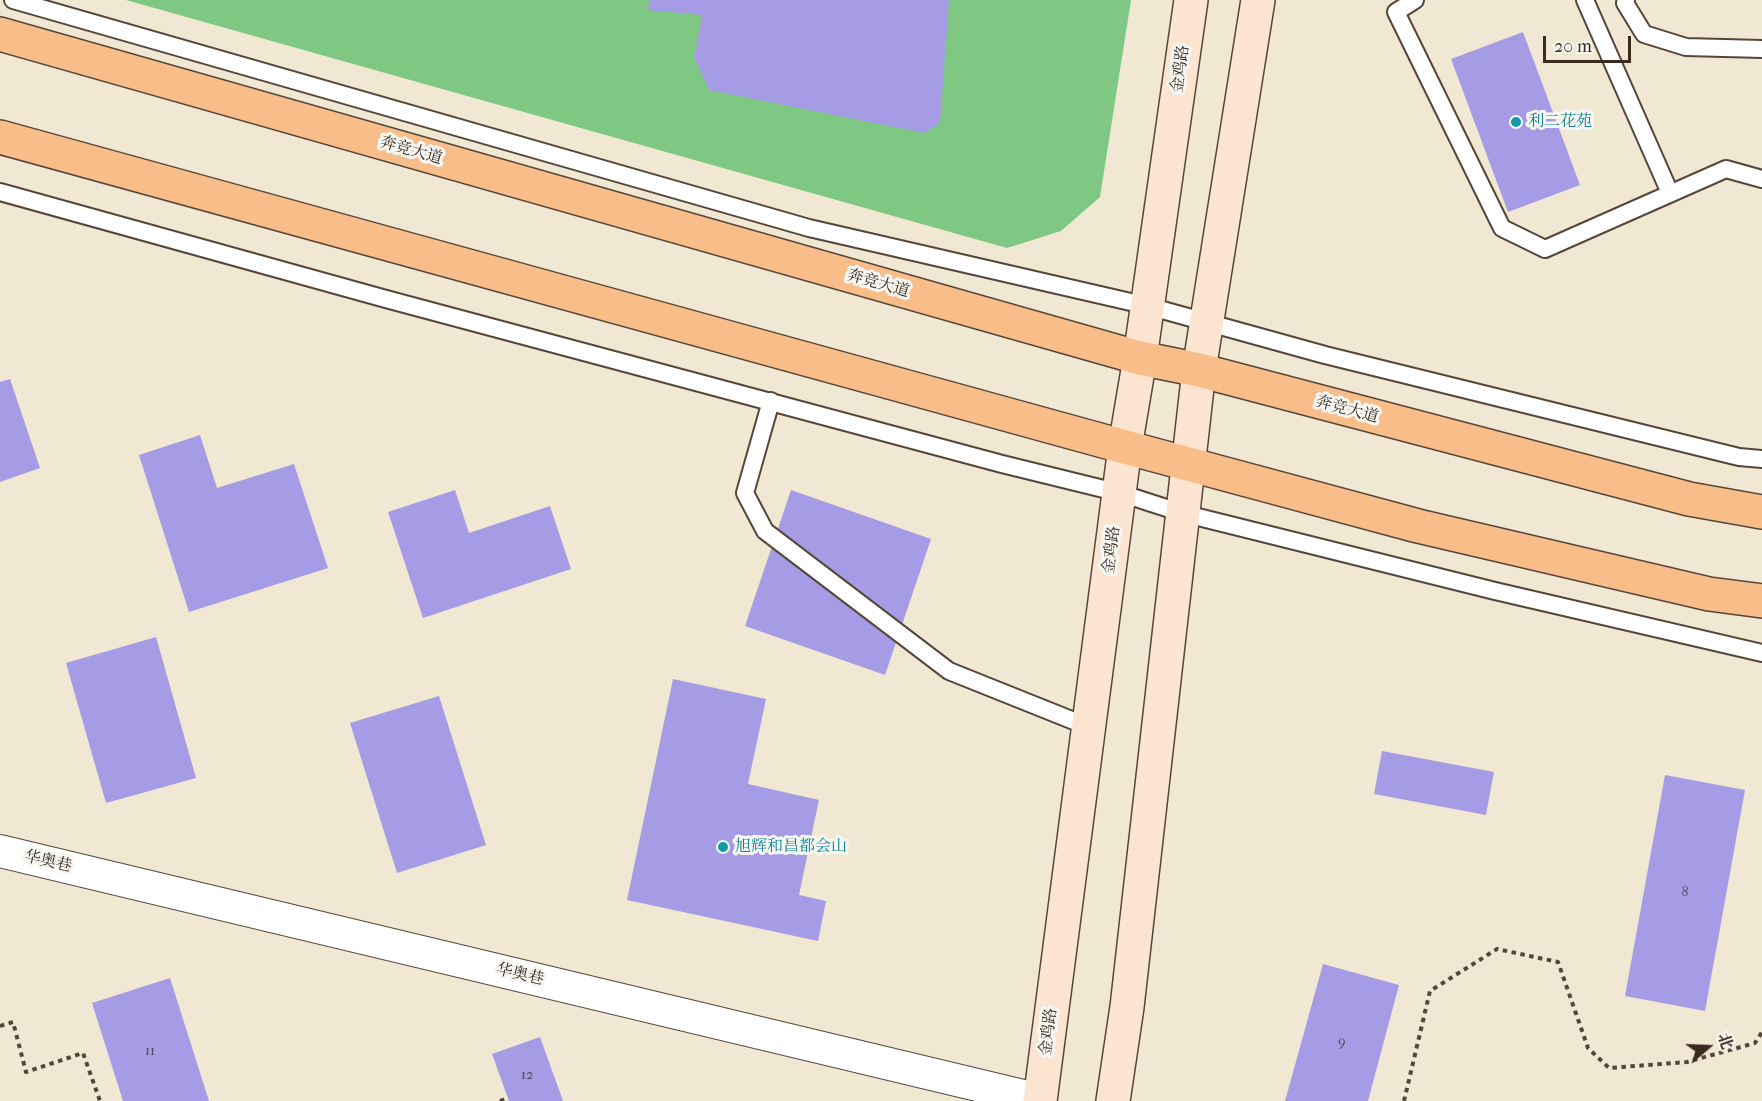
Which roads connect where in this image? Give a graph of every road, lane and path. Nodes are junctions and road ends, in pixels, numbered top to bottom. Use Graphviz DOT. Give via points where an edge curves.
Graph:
graph roads {
  1 [pos="13,0"];
  2 [pos="1191,0"];
  3 [pos="1258,0"];
  4 [pos="1415,0"];
  5 [pos="1585,0"];
  6 [pos="1626,0"];
  7 [pos="0,34"];
  8 [pos="1762,49"];
  9 [pos="0,137"];
  10 [pos="1762,179"];
  11 [pos="0,192"];
  12 [pos="1670,193"];
  13 [pos="1148,306"];
  14 [pos="1206,324"];
  15 [pos="1140,358"];
  16 [pos="1199,370"];
  17 [pos="771,402"];
  18 [pos="1125,447"];
  19 [pos="1762,459"];
  20 [pos="1188,464"];
  21 [pos="1120,493"];
  22 [pos="1762,512"];
  23 [pos="1182,513"];
  24 [pos="1762,601"];
  25 [pos="1762,653"];
  26 [pos="1089,727"];
  27 [pos="0,850"];
  28 [pos="0,1026"];
  29 [pos="1762,1032"];
  30 [pos="508,1098"];
  31 [pos="1040,1100"];
  32 [pos="100,1101"];
  33 [pos="500,1101"];
  34 [pos="1113,1101"];
  35 [pos="1404,1101"];
  1 -- 13 [label="lane" via="809,228"];
  2 -- 13 [label="main road, 金鸡路"];
  3 -- 14 [label="main road"];
  4 -- 12 [label="lane" via="1396,12 1502,228 1545,249"];
  5 -- 12 [label="lane"];
  6 -- 8 [label="lane" via="1644,34 1686,47"];
  7 -- 15 [label="main road, 奔竞大道"];
  9 -- 18 [label="main road"];
  10 -- 12 [label="lane" via="1726,170"];
  11 -- 17 [label="lane"];
  13 -- 14 [label="lane"];
  13 -- 15 [label="main road, 金鸡路"];
  14 -- 16 [label="main road"];
  14 -- 19 [label="lane" via="1727,454"];
  15 -- 16 [label="main road, 奔竞大道"];
  15 -- 18 [label="main road, 金鸡路"];
  16 -- 20 [label="main road"];
  16 -- 22 [label="main road, 奔竞大道" via="1677,496"];
  17 -- 21 [label="lane"];
  17 -- 26 [label="lane" via="745,493 765,531 949,671"];
  18 -- 20 [label="main road"];
  18 -- 21 [label="main road, 金鸡路"];
  20 -- 23 [label="main road"];
  20 -- 24 [label="main road" via="1418,526 1708,594"];
  21 -- 23 [label="lane"];
  21 -- 26 [label="main road, 金鸡路"];
  23 -- 25 [label="lane"];
  23 -- 34 [label="main road"];
  26 -- 31 [label="main road, 金鸡路"];
  27 -- 31 [label="street, 华奥巷"];
  28 -- 32 [label="path" via="13,1022 26,1072 83,1053"];
  29 -- 35 [label="path" via="1755,1043 1687,1062 1609,1068 1588,1048 1558,962 1497,949 1430,991"];
  30 -- 33 [label="path"];
}
